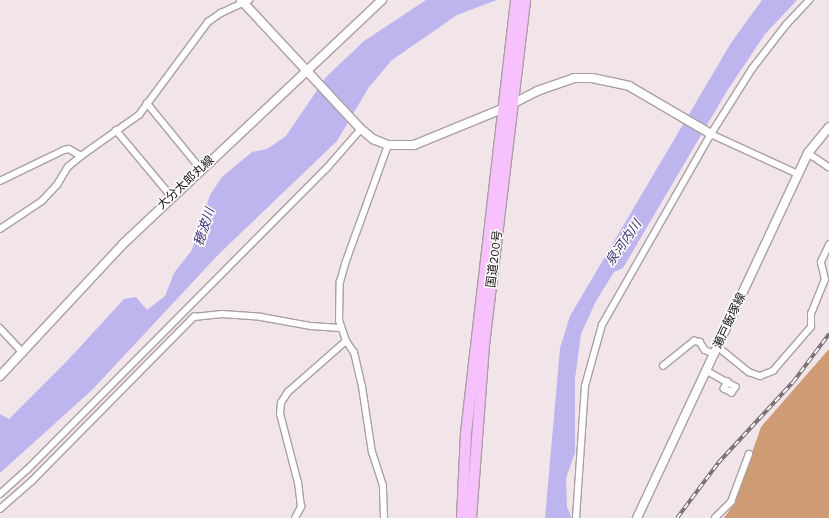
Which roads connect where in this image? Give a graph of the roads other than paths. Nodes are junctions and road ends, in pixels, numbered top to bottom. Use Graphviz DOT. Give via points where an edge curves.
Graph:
graph roads {
  1 [pos="382,0"];
  2 [pos="516,0"];
  3 [pos="525,0"];
  4 [pos="809,0"];
  5 [pos="244,1"];
  6 [pos="516,42"];
  7 [pos="308,72"];
  8 [pos="148,103"];
  9 [pos="514,103"];
  10 [pos="504,108"];
  11 [pos="829,127"];
  12 [pos="361,129"];
  13 [pos="116,130"];
  14 [pos="711,134"];
  15 [pos="388,145"];
  16 [pos="808,153"];
  17 [pos="81,156"];
  18 [pos="829,168"];
  19 [pos="201,169"];
  20 [pos="798,174"];
  21 [pos="0,181"];
  22 [pos="172,197"];
  23 [pos="0,229"];
  24 [pos="829,245"];
  25 [pos="0,328"];
  26 [pos="340,328"];
  27 [pos="346,341"];
  28 [pos="716,351"];
  29 [pos="23,353"];
  30 [pos="663,366"];
  31 [pos="707,371"];
  32 [pos="0,376"];
  33 [pos="727,382"];
  34 [pos="749,454"];
  35 [pos="0,494"];
  36 [pos="0,509"];
  37 [pos="295,518"];
  38 [pos="384,518"];
  39 [pos="462,518"];
  40 [pos="471,518"];
  41 [pos="576,518"];
  42 [pos="637,518"];
  43 [pos="715,518"];
  1 -- 7 [label="main road, 大分太郎丸線"];
  2 -- 6 [label="highway, 国道200号"];
  3 -- 6 [label="highway, 国道200号"];
  4 -- 14 [label="street" via="752,69"];
  5 -- 7 [label="main road"];
  5 -- 8 [label="street" via="208,22"];
  6 -- 9 [label="highway, 国道200号"];
  6 -- 10 [label="highway, 国道200号"];
  7 -- 12 [label="main road"];
  7 -- 19 [label="main road, 大分太郎丸線"];
  8 -- 13 [label="street" via="139,115"];
  8 -- 19 [label="street"];
  9 -- 10 [label="main road"];
  9 -- 14 [label="main road" via="537,91 566,81 592,78 629,86"];
  9 -- 40 [label="highway, 国道200号" via="484,345"];
  10 -- 15 [label="main road" via="414,145"];
  10 -- 39 [label="highway, 国道200号" via="466,433"];
  11 -- 16 [label="main road, 瀬戸飯塚線"];
  12 -- 15 [label="main road" via="373,139"];
  12 -- 35 [label="street" via="326,169 27,470"];
  13 -- 17 [label="street"];
  13 -- 22 [label="street"];
  14 -- 20 [label="street"];
  14 -- 41 [label="street" via="613,301 595,344 585,386"];
  15 -- 26 [label="street" via="342,276"];
  16 -- 18 [label="street"];
  16 -- 20 [label="main road, 瀬戸飯塚線"];
  17 -- 21 [label="street" via="69,149 64,150"];
  17 -- 23 [label="street" via="68,167 57,185 42,201"];
  19 -- 22 [label="main road, 大分太郎丸線"];
  20 -- 28 [label="main road, 瀬戸飯塚線"];
  22 -- 29 [label="main road, 大分太郎丸線" via="123,244"];
  24 -- 28 [label="street" via="821,262 825,280 811,314 811,327 773,371 767,376 760,376"];
  25 -- 29 [label="street"];
  26 -- 27 [label="street"];
  26 -- 36 [label="street" via="222,314 194,317 43,470"];
  27 -- 37 [label="street" via="288,392 281,403 280,414 298,483 301,508"];
  27 -- 38 [label="street" via="354,354 362,387 372,453 383,486"];
  28 -- 30 [label="street" via="705,350 700,342 694,341"];
  28 -- 31 [label="main road, 瀬戸飯塚線"];
  29 -- 32 [label="main road, 大分太郎丸線"];
  31 -- 33 [label="street"];
  31 -- 42 [label="main road, 瀬戸飯塚線"];
  34 -- 43 [label="street" via="731,502"];
}
